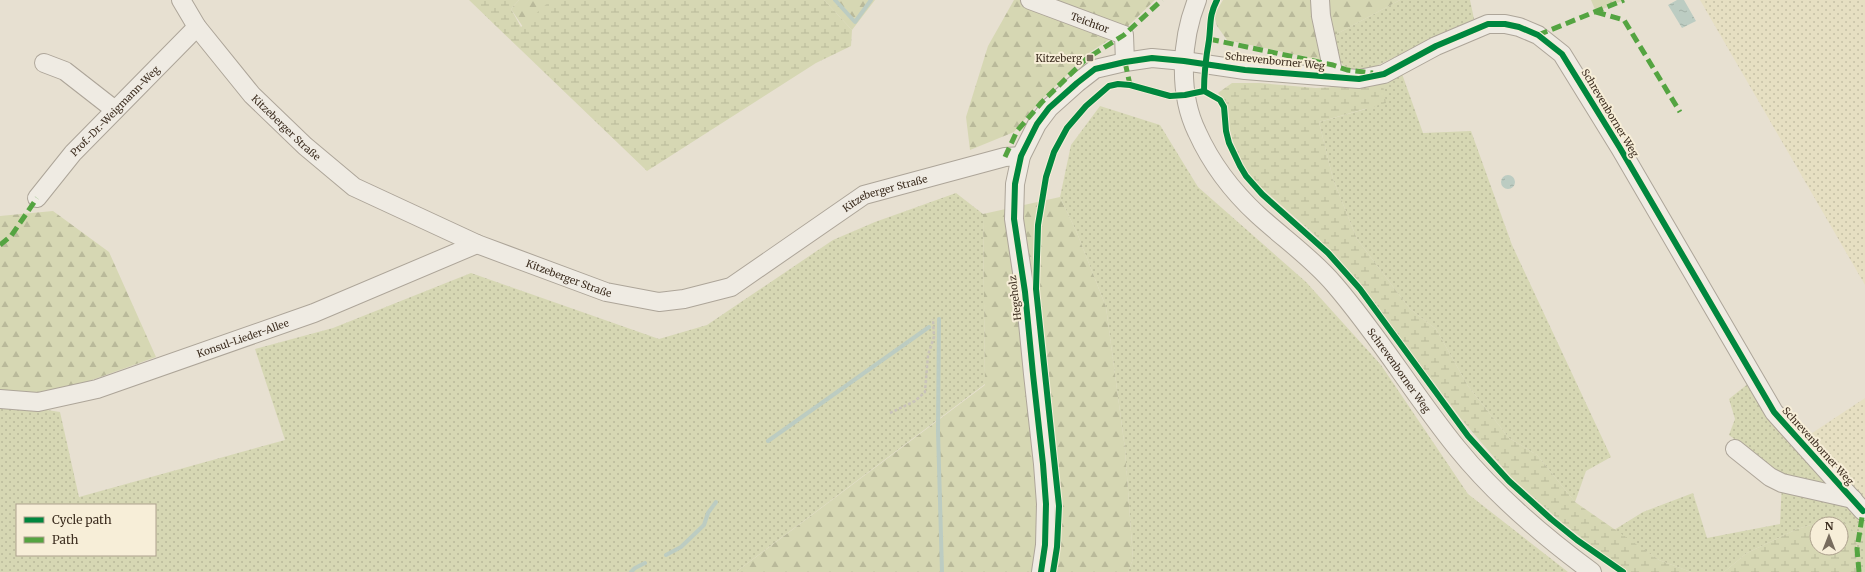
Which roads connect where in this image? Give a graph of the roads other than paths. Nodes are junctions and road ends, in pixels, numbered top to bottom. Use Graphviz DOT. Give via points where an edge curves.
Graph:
graph roads {
  1 [pos="181,0"];
  2 [pos="1030,0"];
  3 [pos="1197,0"];
  4 [pos="1320,0"];
  5 [pos="197,27"];
  6 [pos="1184,61"];
  7 [pos="1125,62"];
  8 [pos="44,64"];
  9 [pos="1334,77"];
  10 [pos="115,110"];
  11 [pos="1021,156"];
  12 [pos="37,198"];
  13 [pos="477,244"];
  14 [pos="0,399"];
  15 [pos="1735,449"];
  16 [pos="1041,572"];
  17 [pos="1592,572"];
  1 -- 5 [label="street, Kitzeberger Straße"];
  2 -- 7 [label="street, Teichtor" via="1124,35"];
  3 -- 6 [label="street" via="1190,16"];
  4 -- 9 [label="street"];
  5 -- 10 [label="street, Prof.-Dr.-Weigmann-Weg"];
  5 -- 13 [label="street, Kitzeberger Straße" via="252,95 305,146 354,186"];
  6 -- 7 [label="street, Hegeholz" via="1152,58"];
  6 -- 9 [label="street, Schrevenborner Weg" via="1245,70"];
  6 -- 17 [label="street, Schrevenborner Weg" via="1185,95 1196,132 1210,157 1238,194 1257,215 1311,259 1333,283 1364,320 1450,439 1497,492 1538,530"];
  7 -- 11 [label="street, Hegeholz" via="1095,69 1049,108"];
  8 -- 10 [label="street" via="65,72"];
  9 -- 15 [label="street, Schrevenborner Weg" via="1359,79 1384,74 1436,46 1488,24 1519,27 1538,35 1562,54 1774,412 1858,505 1770,477"];
  10 -- 12 [label="street, Prof.-Dr.-Weigmann-Weg" via="73,153"];
  11 -- 13 [label="street, Kitzeberger Straße" via="1004,157 864,194 731,287 684,299 659,302 606,292"];
  11 -- 16 [label="street, Hegeholz" via="1015,184 1014,219 1025,292 1044,464 1045,545"];
  13 -- 14 [label="street, Konsul-Lieder-Allee" via="314,313 97,389 38,402"];
}
